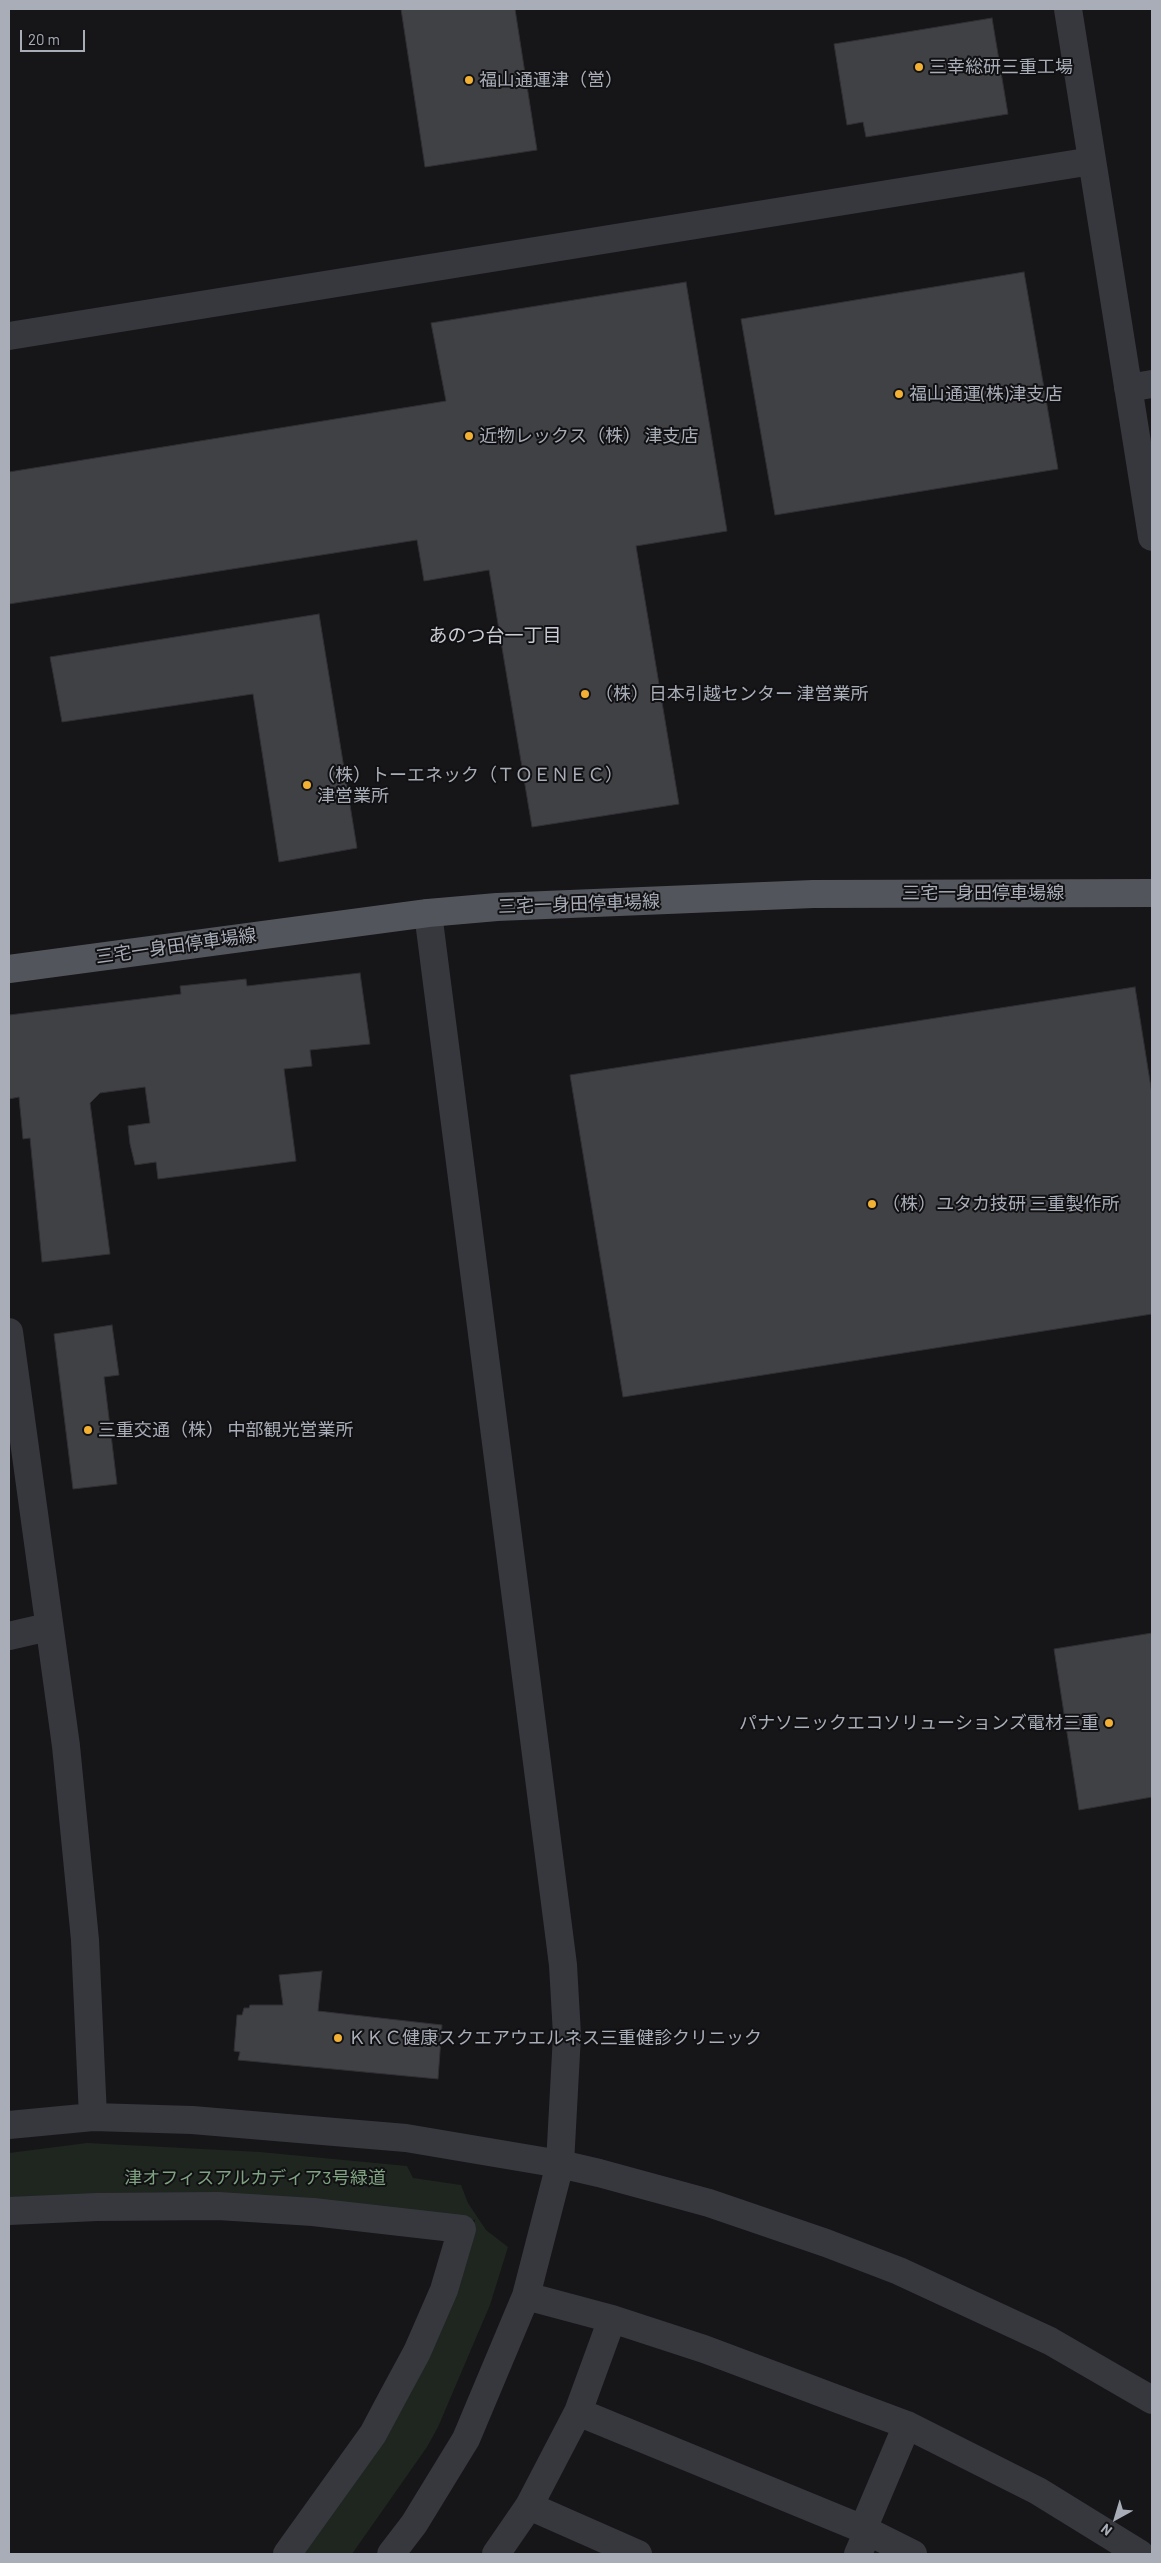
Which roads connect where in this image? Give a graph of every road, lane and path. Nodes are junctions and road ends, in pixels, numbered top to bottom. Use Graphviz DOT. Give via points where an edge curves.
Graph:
graph roads {
  1 [pos="1068,9"];
  2 [pos="1092,161"];
  3 [pos="9,336"];
  4 [pos="1140,386"];
  5 [pos="1152,537"];
  6 [pos="1152,893"];
  7 [pos="428,912"];
  8 [pos="9,969"];
  9 [pos="9,1332"];
  10 [pos="48,1627"];
  11 [pos="9,1636"];
  12 [pos="93,2117"];
  13 [pos="9,2125"];
  14 [pos="560,2164"];
  15 [pos="9,2212"];
  16 [pos="526,2296"];
  17 [pos="612,2319"];
  18 [pos="1152,2400"];
  19 [pos="578,2412"];
  20 [pos="907,2425"];
  21 [pos="529,2506"];
  22 [pos="863,2538"];
  23 [pos="287,2554"];
  24 [pos="391,2554"];
  25 [pos="496,2554"];
  26 [pos="638,2554"];
  27 [pos="913,2554"];
  28 [pos="1140,2554"];
  1 -- 2 [label="street"];
  2 -- 3 [label="street"];
  2 -- 4 [label="street"];
  4 -- 5 [label="street"];
  6 -- 7 [label="main road, 三宅一身田停車場線" via="813,894"];
  7 -- 8 [label="main road, 三宅一身田停車場線"];
  7 -- 14 [label="street" via="563,1965 567,2035"];
  9 -- 10 [label="street"];
  10 -- 11 [label="street"];
  10 -- 12 [label="street" via="66,1746 85,1940"];
  12 -- 13 [label="street"];
  12 -- 14 [label="street" via="192,2120 406,2138"];
  14 -- 16 [label="street"];
  14 -- 18 [label="street" via="709,2203 899,2271 1050,2341"];
  15 -- 23 [label="street" via="218,2206 313,2212 462,2229 444,2290 417,2352 373,2434"];
  16 -- 17 [label="street"];
  16 -- 24 [label="street" via="466,2439 414,2524"];
  17 -- 19 [label="street"];
  17 -- 20 [label="street" via="766,2371"];
  19 -- 21 [label="street"];
  19 -- 22 [label="street"];
  20 -- 22 [label="street"];
  20 -- 28 [label="street" via="1038,2491"];
  21 -- 25 [label="street"];
  21 -- 26 [label="street"];
  22 -- 27 [label="street"];
}
